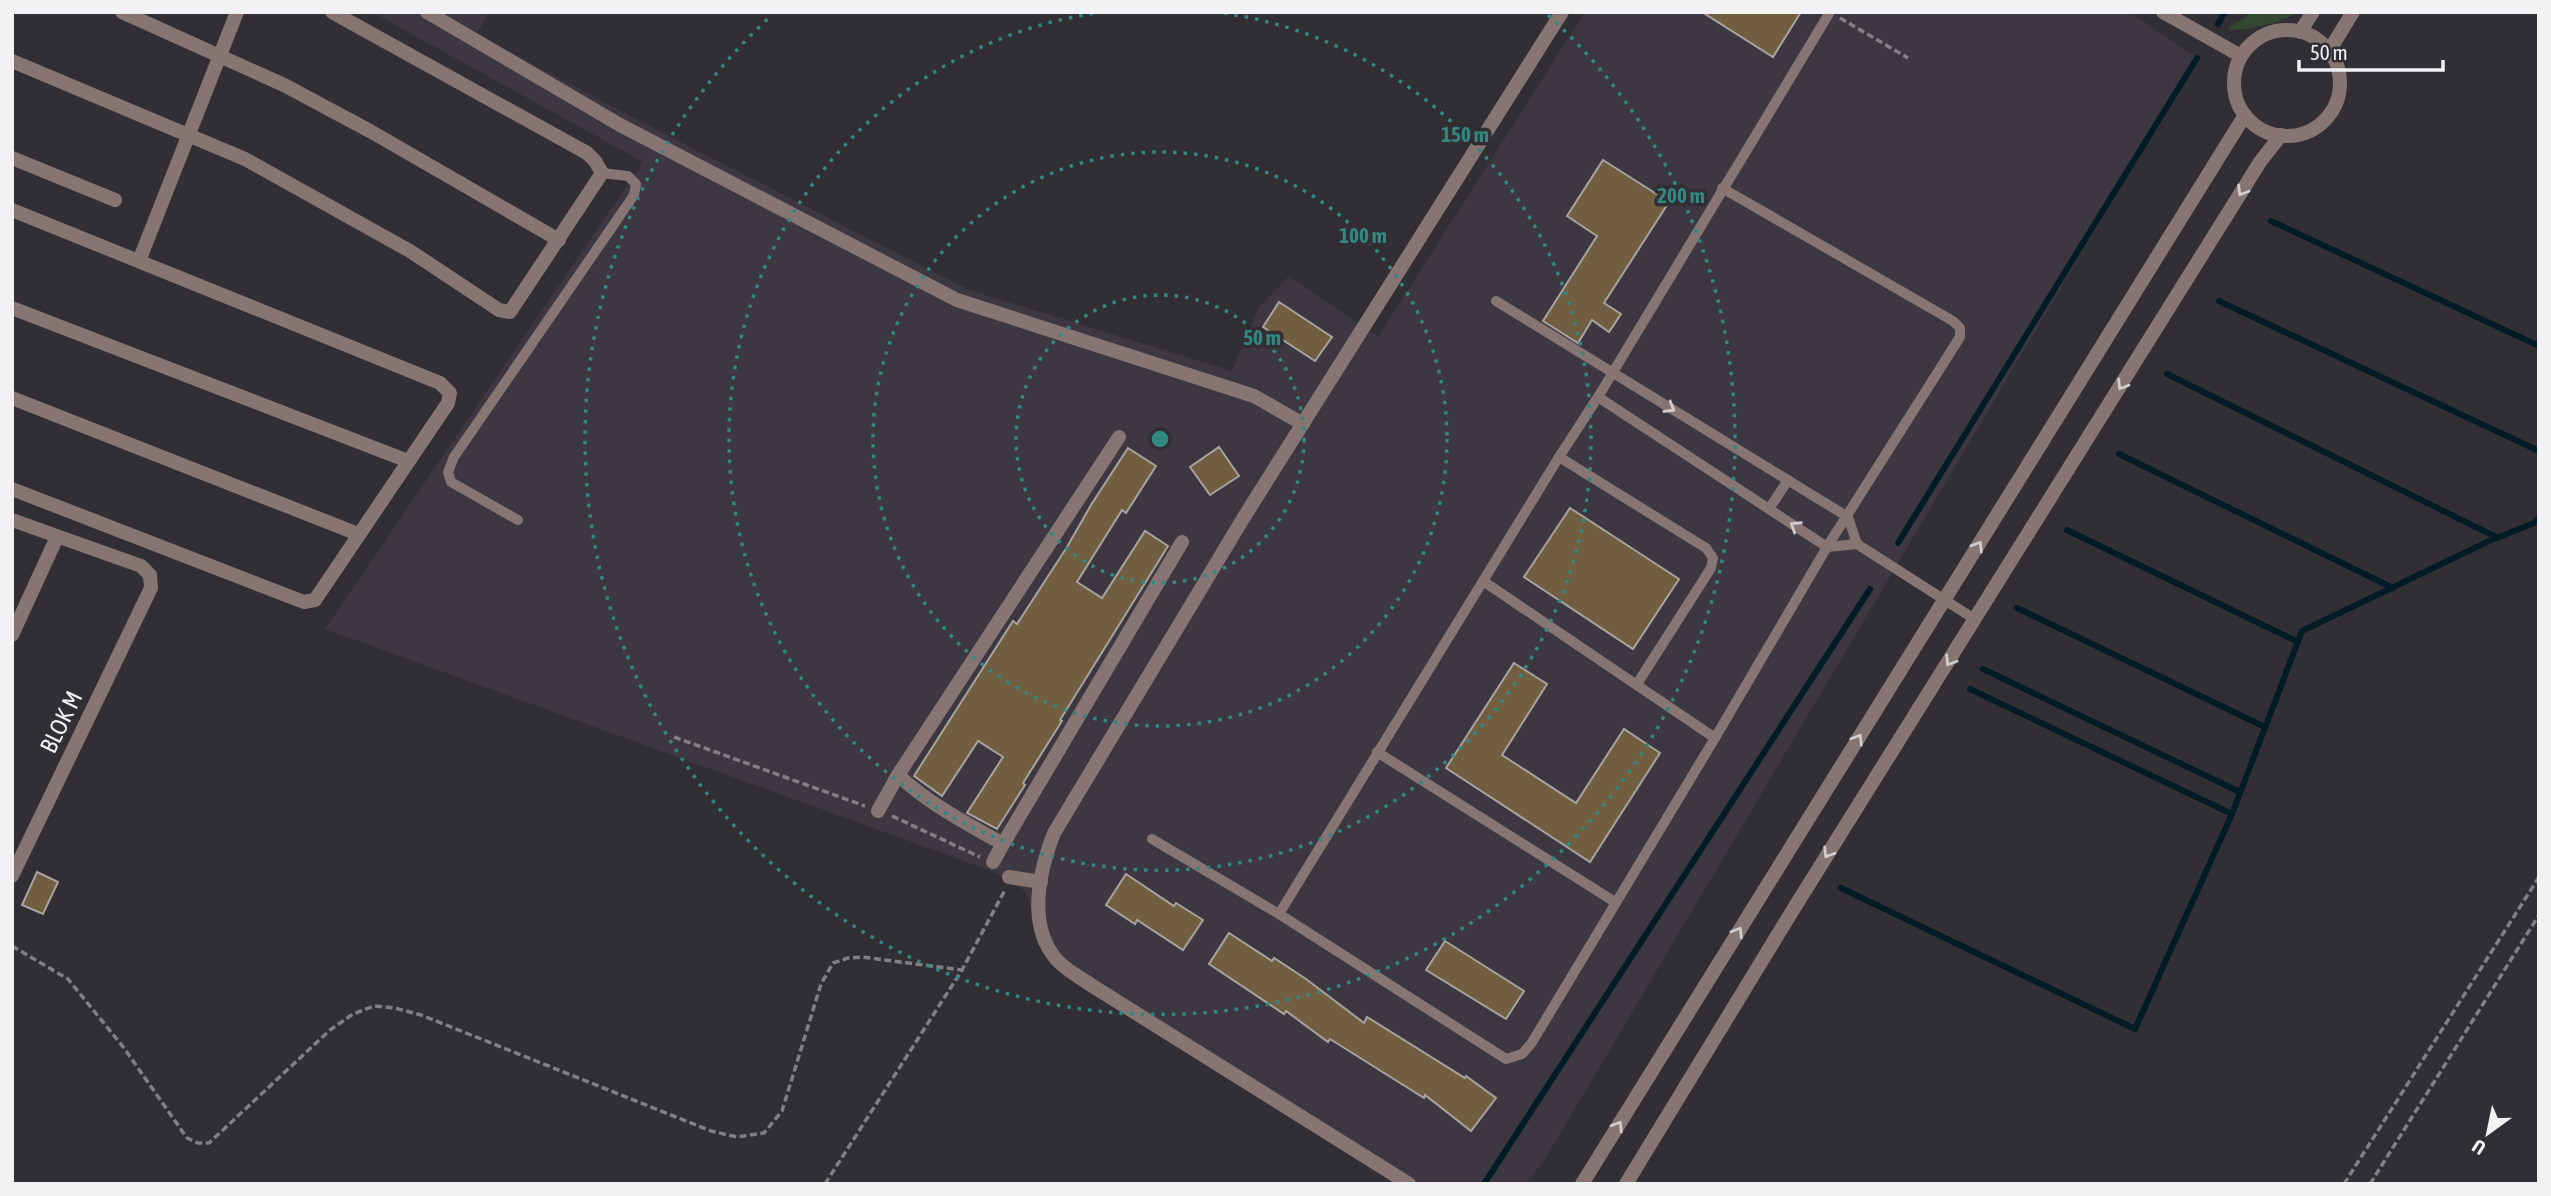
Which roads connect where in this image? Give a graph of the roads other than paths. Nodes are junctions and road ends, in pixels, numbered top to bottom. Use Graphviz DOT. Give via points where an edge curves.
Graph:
graph roads {
  1 [pos="122,12"];
  2 [pos="237,12"];
  3 [pos="332,12"];
  4 [pos="426,12"];
  5 [pos="1562,12"];
  6 [pos="1830,12"];
  7 [pos="2163,12"];
  8 [pos="2313,12"];
  9 [pos="2353,12"];
  10 [pos="2300,32"];
  11 [pos="2329,51"];
  12 [pos="220,56"];
  13 [pos="2241,56"];
  14 [pos="12,61"];
  15 [pos="2245,116"];
  16 [pos="2281,135"];
  17 [pos="188,136"];
  18 [pos="12,158"];
  19 [pos="602,173"];
  20 [pos="1723,187"];
  21 [pos="115,201"];
  22 [pos="12,210"];
  23 [pos="559,240"];
  24 [pos="139,261"];
  25 [pos="1496,302"];
  26 [pos="12,308"];
  27 [pos="1612,372"];
  28 [pos="1598,397"];
  29 [pos="12,398"];
  30 [pos="1303,424"];
  31 [pos="1119,436"];
  32 [pos="1559,457"];
  33 [pos="408,461"];
  34 [pos="1788,480"];
  35 [pos="12,489"];
  36 [pos="1769,509"];
  37 [pos="1848,517"];
  38 [pos="12,520"];
  39 [pos="518,520"];
  40 [pos="358,534"];
  41 [pos="57,537"];
  42 [pos="1182,542"];
  43 [pos="1857,544"];
  44 [pos="1827,547"];
  45 [pos="1483,581"];
  46 [pos="1944,600"];
  47 [pos="1976,620"];
  48 [pos="12,635"];
  49 [pos="1637,684"];
  50 [pos="1716,738"];
  51 [pos="1377,752"];
  52 [pos="898,775"];
  53 [pos="878,811"];
  54 [pos="1152,839"];
  55 [pos="1003,844"];
  56 [pos="993,862"];
  57 [pos="12,876"];
  58 [pos="1009,877"];
  59 [pos="1041,882"];
  60 [pos="1615,902"];
  61 [pos="1279,914"];
  62 [pos="1409,1184"];
  63 [pos="1582,1184"];
  64 [pos="1626,1184"];
  1 -- 12 [label="street"];
  2 -- 12 [label="street"];
  3 -- 19 [label="street" via="587,153"];
  4 -- 30 [label="street" via="620,125 957,300 1254,396"];
  5 -- 30 [label="street"];
  6 -- 20 [label="lane"];
  7 -- 13 [label="street"];
  8 -- 10 [label="street"];
  9 -- 11 [label="street"];
  10 -- 11 [label="street"];
  10 -- 13 [label="street" via="2267,34"];
  11 -- 16 [label="street" via="2338,67 2337,102 2315,128"];
  12 -- 17 [label="street"];
  12 -- 23 [label="street" via="370,131"];
  13 -- 15 [label="street" via="2234,86"];
  14 -- 17 [label="street"];
  15 -- 16 [label="street" via="2267,132"];
  46 -- 15 [label="street, one-way"];
  16 -- 47 [label="street, one-way"];
  17 -- 23 [label="street" via="297,186 505,312 510,312"];
  17 -- 24 [label="street"];
  18 -- 21 [label="street"];
  19 -- 23 [label="street"];
  19 -- 39 [label="lane" via="628,176 636,184 634,195 448,472 451,482 461,489"];
  20 -- 27 [label="lane"];
  20 -- 37 [label="lane" via="1960,328 1960,337"];
  22 -- 24 [label="street"];
  24 -- 33 [label="street" via="440,383 450,393 448,403"];
  25 -- 27 [label="lane"];
  26 -- 33 [label="street"];
  27 -- 28 [label="lane"];
  27 -- 34 [label="lane, one-way"];
  28 -- 32 [label="lane"];
  28 -- 36 [label="lane"];
  29 -- 40 [label="street"];
  30 -- 59 [label="street" via="1054,833"];
  31 -- 52 [label="street"];
  32 -- 45 [label="lane"];
  32 -- 49 [label="lane" via="1706,548 1713,558 1712,568"];
  33 -- 40 [label="street"];
  34 -- 36 [label="lane"];
  34 -- 37 [label="lane"];
  35 -- 40 [label="street" via="304,602 315,600"];
  44 -- 36 [label="lane, one-way"];
  37 -- 43 [label="lane"];
  37 -- 44 [label="lane"];
  38 -- 41 [label="street"];
  41 -- 48 [label="street"];
  41 -- 57 [label="street, BLOK M" via="142,566 151,588"];
  42 -- 55 [label="street"];
  43 -- 44 [label="lane"];
  43 -- 46 [label="lane"];
  44 -- 50 [label="lane"];
  45 -- 49 [label="lane"];
  45 -- 51 [label="lane"];
  46 -- 47 [label="lane"];
  63 -- 46 [label="street, one-way"];
  47 -- 64 [label="street, one-way"];
  49 -- 50 [label="lane"];
  50 -- 60 [label="lane"];
  51 -- 60 [label="lane"];
  51 -- 61 [label="lane"];
  52 -- 53 [label="street"];
  52 -- 55 [label="street" via="953,816"];
  54 -- 61 [label="lane"];
  55 -- 56 [label="street"];
  58 -- 59 [label="street"];
  59 -- 62 [label="street" via="1041,937 1057,961"];
  60 -- 61 [label="lane" via="1531,1044 1522,1054 1506,1059"];
}
